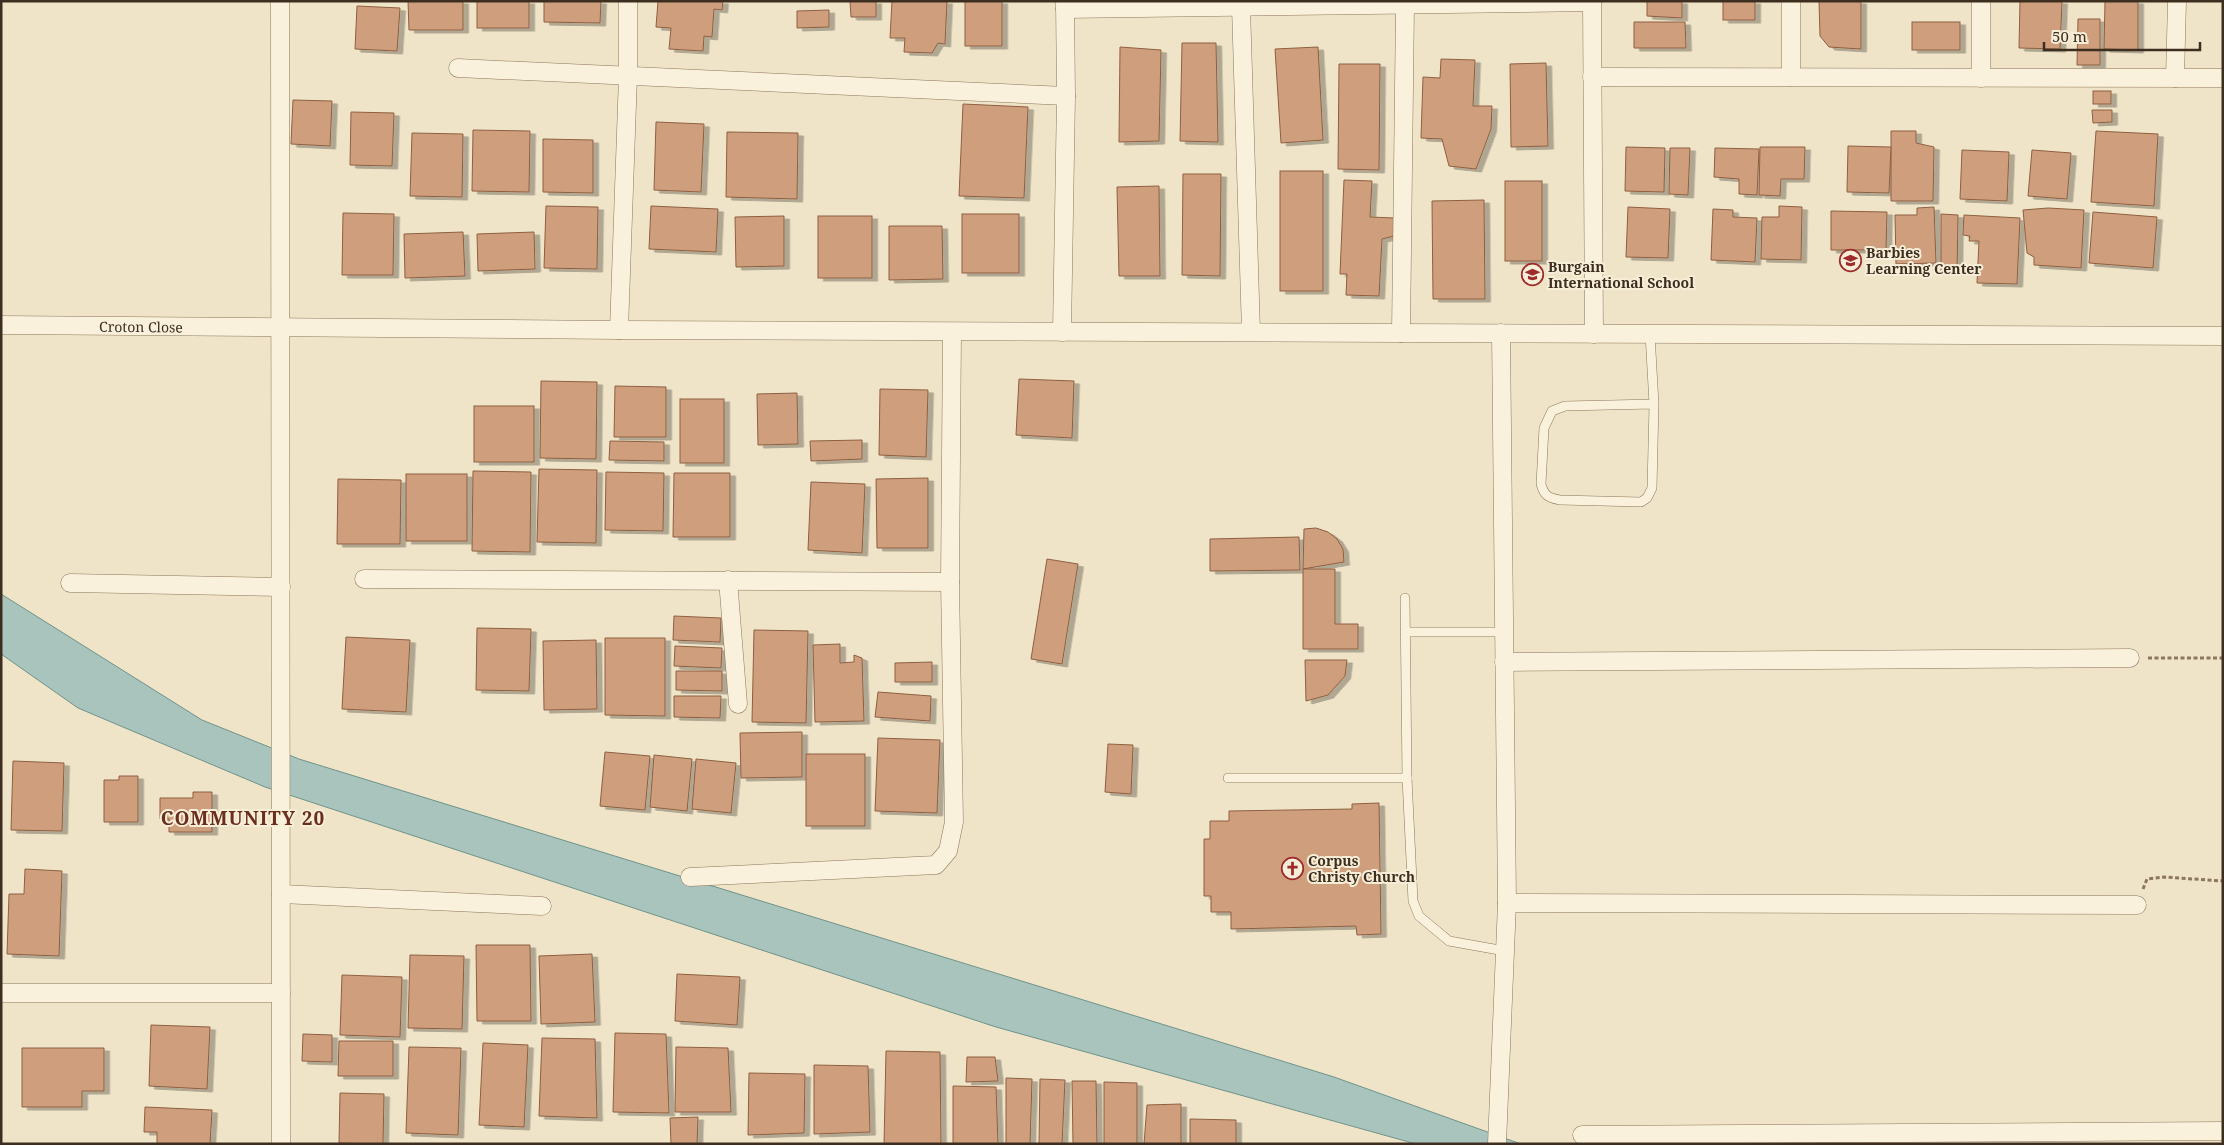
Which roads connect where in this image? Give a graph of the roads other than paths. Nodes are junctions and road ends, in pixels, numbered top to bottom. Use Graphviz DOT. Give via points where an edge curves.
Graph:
graph roads {
  1 [pos="280,1"];
  2 [pos="628,1"];
  3 [pos="1791,1"];
  4 [pos="1982,1"];
  5 [pos="2177,1"];
  6 [pos="1592,2"];
  7 [pos="1404,3"];
  8 [pos="1199,4"];
  9 [pos="1065,5"];
  10 [pos="1241,7"];
  11 [pos="458,68"];
  12 [pos="628,76"];
  13 [pos="1592,77"];
  14 [pos="1791,77"];
  15 [pos="1981,78"];
  16 [pos="2175,78"];
  17 [pos="2223,78"];
  18 [pos="1066,96"];
  19 [pos="1,325"];
  20 [pos="281,328"];
  21 [pos="619,330"];
  22 [pos="952,332"];
  23 [pos="1062,332"];
  24 [pos="1251,332"];
  25 [pos="1401,333"];
  26 [pos="1501,333"];
  27 [pos="1594,334"];
  28 [pos="1650,334"];
  29 [pos="2223,336"];
  30 [pos="1654,404"];
  31 [pos="364,579"];
  32 [pos="728,580"];
  33 [pos="70,582"];
  34 [pos="950,582"];
  35 [pos="281,587"];
  36 [pos="1405,598"];
  37 [pos="1406,632"];
  38 [pos="1505,632"];
  39 [pos="2130,658"];
  40 [pos="1504,662"];
  41 [pos="738,704"];
  42 [pos="1228,778"];
  43 [pos="1407,778"];
  44 [pos="690,877"];
  45 [pos="281,894"];
  46 [pos="1507,903"];
  47 [pos="2137,905"];
  48 [pos="542,906"];
  49 [pos="1505,951"];
  50 [pos="1,992"];
  51 [pos="281,993"];
  52 [pos="2223,1131"];
  53 [pos="1582,1135"];
  54 [pos="1497,1136"];
  55 [pos="281,1144"];
  1 -- 20 [label="street"];
  2 -- 12 [label="street"];
  3 -- 14 [label="street"];
  4 -- 15 [label="street"];
  5 -- 16 [label="street"];
  6 -- 7 [label="street"];
  6 -- 13 [label="street"];
  7 -- 10 [label="street"];
  7 -- 25 [label="street"];
  8 -- 9 [label="street"];
  8 -- 10 [label="street"];
  9 -- 18 [label="street"];
  10 -- 24 [label="street"];
  11 -- 12 [label="street"];
  12 -- 18 [label="street"];
  12 -- 21 [label="street"];
  13 -- 14 [label="street"];
  13 -- 27 [label="street"];
  14 -- 15 [label="street"];
  15 -- 16 [label="street"];
  16 -- 17 [label="street"];
  18 -- 23 [label="street"];
  19 -- 20 [label="street, Croton Close"];
  20 -- 21 [label="street, Croton Close"];
  20 -- 35 [label="street"];
  21 -- 22 [label="street, Croton Close"];
  22 -- 23 [label="street, Croton Close"];
  22 -- 34 [label="street"];
  23 -- 24 [label="street, Croton Close"];
  24 -- 25 [label="street, Croton Close"];
  25 -- 26 [label="street, Croton Close"];
  26 -- 27 [label="street, Croton Close"];
  26 -- 38 [label="street"];
  27 -- 28 [label="street, Croton Close"];
  28 -- 29 [label="street, Croton Close"];
  28 -- 30 [label="lane"];
  30 -- 30 [label="lane" via="1565,406 1552,411 1544,428 1543,492 1549,498 1560,500 1641,502 1647,498 1652,488"];
  31 -- 32 [label="street"];
  32 -- 34 [label="street"];
  32 -- 41 [label="street"];
  33 -- 35 [label="street"];
  34 -- 44 [label="street" via="954,822 948,851 936,865"];
  35 -- 45 [label="street"];
  36 -- 37 [label="lane"];
  37 -- 38 [label="lane"];
  37 -- 43 [label="lane"];
  38 -- 40 [label="street"];
  39 -- 40 [label="street"];
  40 -- 46 [label="street"];
  42 -- 43 [label="lane"];
  43 -- 49 [label="lane" via="1413,901 1419,916 1449,941"];
  45 -- 48 [label="street"];
  45 -- 51 [label="street"];
  46 -- 47 [label="street"];
  46 -- 49 [label="street"];
  49 -- 54 [label="street"];
  50 -- 51 [label="street"];
  51 -- 55 [label="street"];
  52 -- 53 [label="street"];
}
